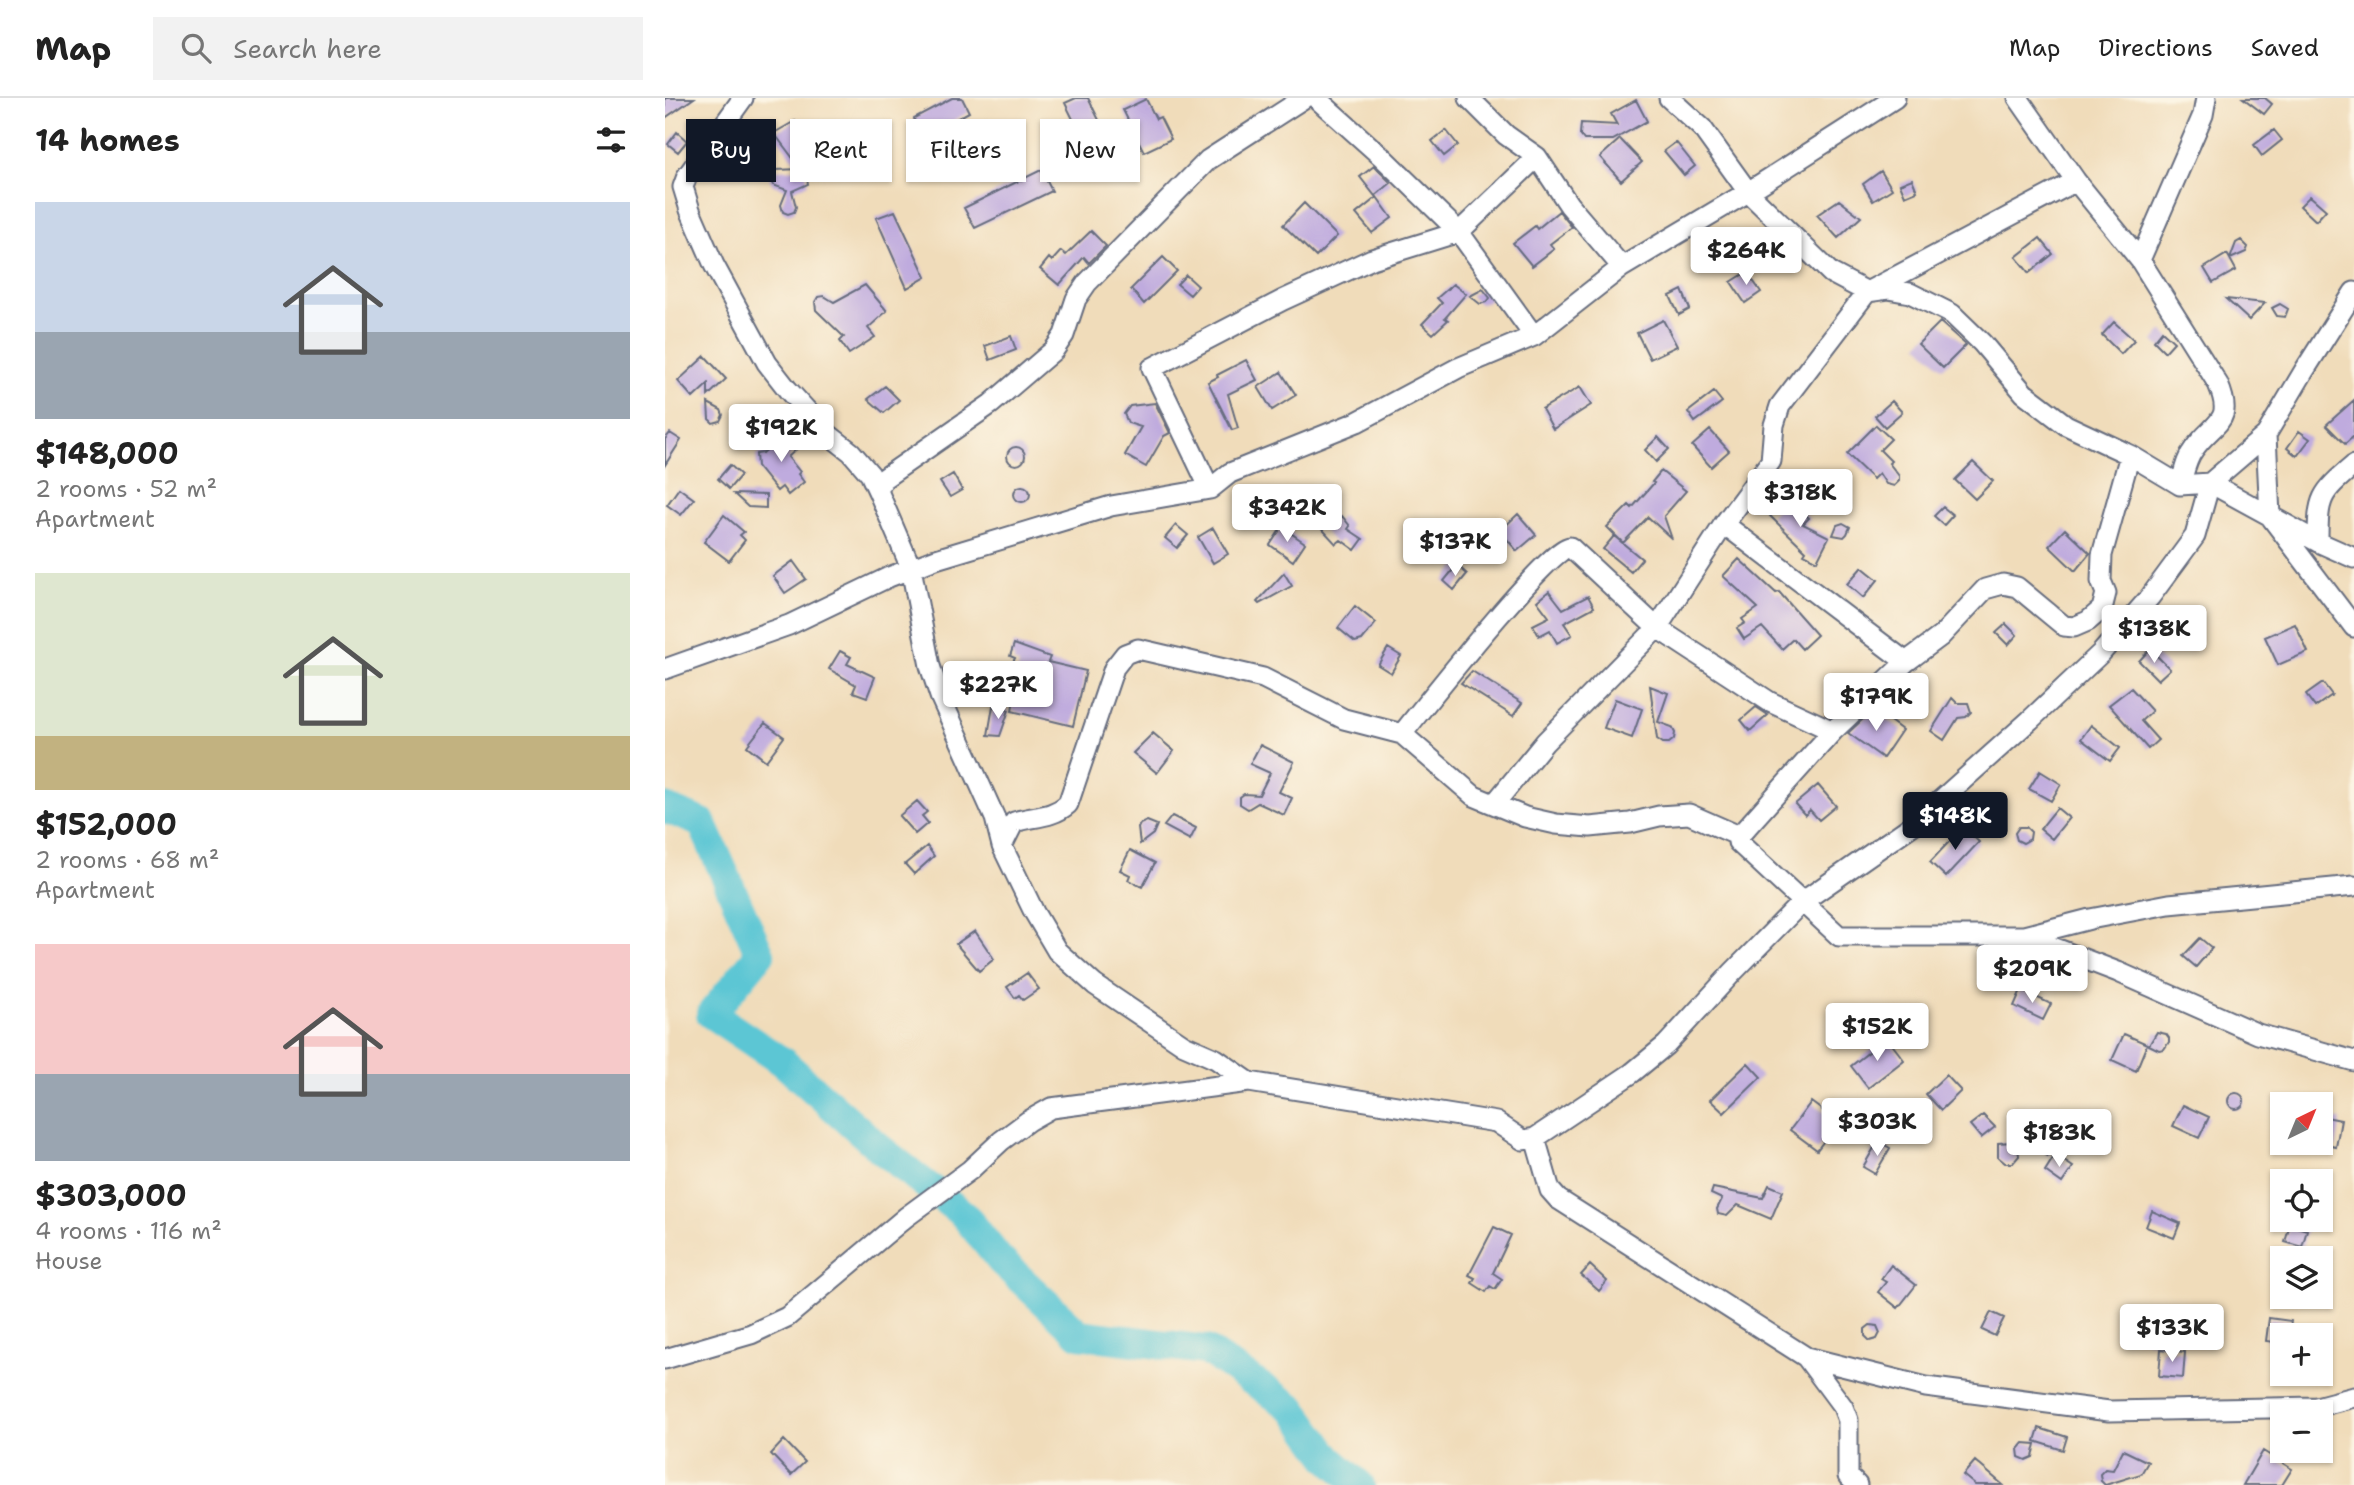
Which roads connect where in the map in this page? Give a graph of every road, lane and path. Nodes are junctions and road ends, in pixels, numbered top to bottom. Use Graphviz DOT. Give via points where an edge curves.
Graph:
graph roads {
  1 [pos="743,98"];
  2 [pos="1304,98"];
  3 [pos="1316,98"];
  4 [pos="1469,98"];
  5 [pos="1669,98"];
  6 [pos="1895,98"];
  7 [pos="2018,98"];
  8 [pos="2206,98"];
  9 [pos="1537,157"];
  10 [pos="2076,181"];
  11 [pos="1748,192"];
  12 [pos="1459,232"];
  13 [pos="2140,260"];
  14 [pos="1622,267"];
  15 [pos="1867,292"];
  16 [pos="2354,292"];
  17 [pos="1534,336"];
  18 [pos="2266,436"];
  19 [pos="2130,455"];
  20 [pos="2354,465"];
  21 [pos="2210,483"];
  22 [pos="2181,485"];
  23 [pos="1210,489"];
  24 [pos="878,491"];
  25 [pos="2270,516"];
  26 [pos="1724,524"];
  27 [pos="2318,542"];
  28 [pos="2354,558"];
  29 [pos="911,568"];
  30 [pos="2354,627"];
  31 [pos="1657,628"];
  32 [pos="1906,662"];
  33 [pos="665,669"];
  34 [pos="1833,731"];
  35 [pos="1402,734"];
  36 [pos="1495,803"];
  37 [pos="1739,836"];
  38 [pos="1002,846"];
  39 [pos="2354,886"];
  40 [pos="1802,902"];
  41 [pos="2024,936"];
  42 [pos="2354,1061"];
  43 [pos="1249,1083"];
  44 [pos="1535,1138"];
  45 [pos="1806,1357"];
  46 [pos="665,1359"];
  47 [pos="2354,1397"];
  48 [pos="1857,1485"];
  1 -- 24 [label="street" via="687,176 685,200 767,363 828,434 851,452"];
  2 -- 24 [label="street" via="1208,159 1087,283 1054,350 991,404 883,479"];
  3 -- 12 [label="street"];
  4 -- 9 [label="street" via="1506,135"];
  5 -- 11 [label="street" via="1702,128"];
  6 -- 11 [label="street"];
  7 -- 10 [label="street"];
  8 -- 13 [label="street" via="2203,115"];
  9 -- 12 [label="street"];
  9 -- 14 [label="street" via="1569,205"];
  10 -- 13 [label="street"];
  10 -- 15 [label="street"];
  11 -- 14 [label="street"];
  11 -- 15 [label="street" via="1831,274"];
  12 -- 17 [label="street"];
  12 -- 23 [label="street" via="1372,259 1152,368"];
  13 -- 22 [label="street" via="2226,402 2221,419 2192,452"];
  14 -- 17 [label="street"];
  15 -- 19 [label="street" via="1910,293 1952,314 2039,406 2066,425"];
  15 -- 26 [label="street" via="1780,406 1771,461"];
  16 -- 18 [label="street"];
  17 -- 23 [label="street" via="1458,368 1357,422 1230,473"];
  18 -- 21 [label="street"];
  18 -- 25 [label="street"];
  19 -- 22 [label="street"];
  19 -- 32 [label="street" via="2102,555 2101,581 2106,593 2102,609 2088,621 2064,626 2017,587 2003,584 1985,589 1941,636"];
  20 -- 27 [label="street" via="2325,492 2318,512"];
  21 -- 22 [label="street"];
  21 -- 25 [label="street"];
  21 -- 40 [label="street" via="2195,537 2101,653 1914,824"];
  23 -- 29 [label="street" via="1111,506"];
  24 -- 29 [label="street"];
  25 -- 27 [label="street"];
  25 -- 30 [label="street"];
  26 -- 31 [label="street"];
  26 -- 32 [label="street"];
  27 -- 28 [label="street"];
  29 -- 33 [label="street" via="789,625"];
  29 -- 38 [label="street" via="930,666 995,818"];
  31 -- 34 [label="street" via="1770,702"];
  31 -- 35 [label="street" via="1576,550 1565,547"];
  31 -- 36 [label="street" via="1545,742"];
  32 -- 34 [label="street"];
  34 -- 37 [label="street"];
  35 -- 36 [label="street" via="1474,796"];
  35 -- 38 [label="street" via="1344,719 1263,678 1138,649 1125,654 1114,668 1068,804 1050,816 1014,822"];
  36 -- 37 [label="street" via="1525,817 1590,827 1689,814"];
  37 -- 40 [label="street" via="1738,842"];
  38 -- 43 [label="street" via="1057,951 1105,991"];
  39 -- 41 [label="street" via="2169,904"];
  40 -- 41 [label="street" via="1839,936"];
  40 -- 44 [label="street" via="1666,1045"];
  41 -- 42 [label="street" via="2258,1034"];
  43 -- 44 [label="street" via="1456,1114 1496,1122 1523,1140"];
  43 -- 46 [label="street" via="1051,1108 1000,1141 787,1317 751,1334"];
  44 -- 45 [label="street" via="1550,1190 1558,1199"];
  45 -- 47 [label="street" via="1926,1387 2109,1411 2316,1407"];
  45 -- 48 [label="street" via="1843,1407 1848,1420 1849,1476"];
}
